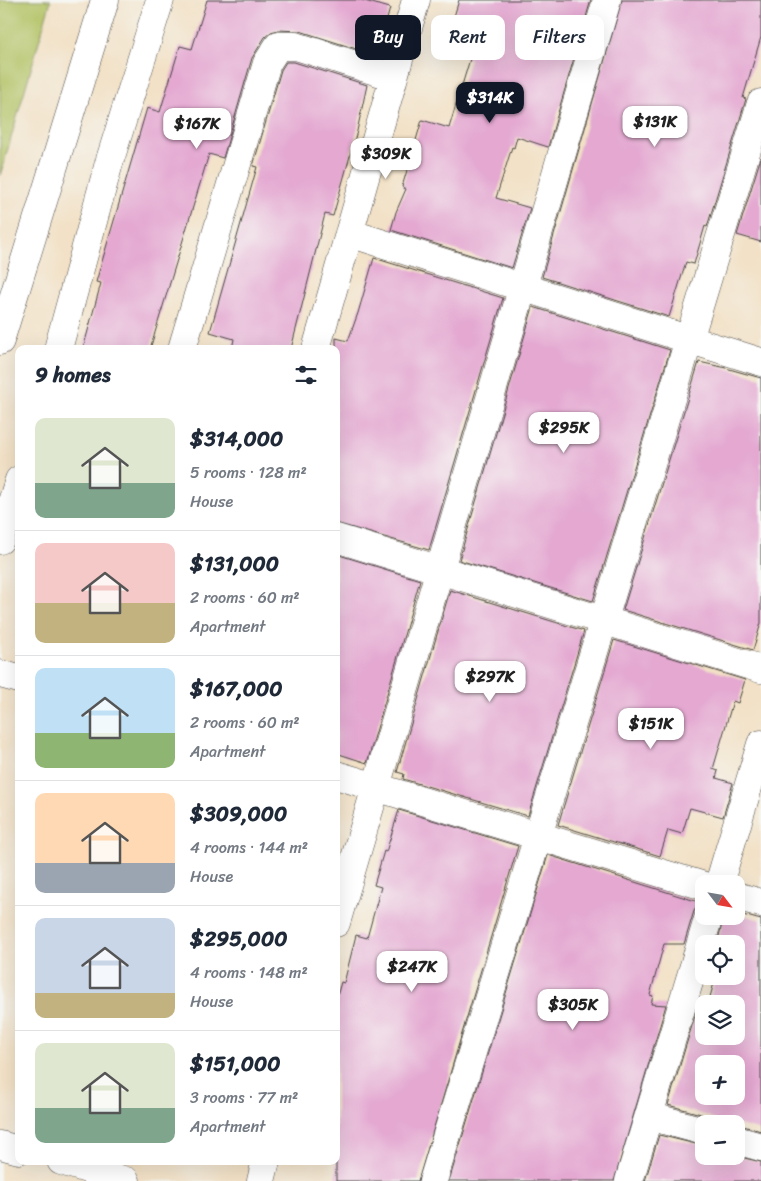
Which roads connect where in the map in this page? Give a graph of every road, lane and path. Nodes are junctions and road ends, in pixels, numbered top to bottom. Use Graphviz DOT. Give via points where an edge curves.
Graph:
graph roads {
  1 [pos="105,0"];
  2 [pos="160,0"];
  3 [pos="416,0"];
  4 [pos="607,0"];
  5 [pos="394,77"];
  6 [pos="761,103"];
  7 [pos="349,233"];
  8 [pos="523,288"];
  9 [pos="689,340"];
  10 [pos="0,341"];
  11 [pos="59,345"];
  12 [pos="183,345"];
  13 [pos="317,345"];
  14 [pos="761,362"];
  15 [pos="15,493"];
  16 [pos="340,539"];
  17 [pos="0,540"];
  18 [pos="439,571"];
  19 [pos="604,622"];
  20 [pos="761,669"];
  21 [pos="0,674"];
  22 [pos="15,678"];
  23 [pos="761,744"];
  24 [pos="340,776"];
  25 [pos="376,787"];
  26 [pos="538,836"];
  27 [pos="722,875"];
  28 [pos="695,883"];
  29 [pos="745,899"];
  30 [pos="761,903"];
  31 [pos="340,909"];
  32 [pos="706,925"];
  33 [pos="649,1116"];
  34 [pos="695,1129"];
  35 [pos="745,1143"];
  36 [pos="0,1145"];
  37 [pos="761,1147"];
  38 [pos="15,1149"];
  39 [pos="79,1165"];
  40 [pos="265,1165"];
  41 [pos="126,1181"];
  42 [pos="261,1181"];
  43 [pos="433,1181"];
  44 [pos="629,1181"];
  1 -- 10 [label="street"];
  2 -- 11 [label="street" via="109,163"];
  3 -- 5 [label="street"];
  4 -- 8 [label="street"];
  5 -- 7 [label="street"];
  5 -- 12 [label="street" via="296,46 278,46 268,63"];
  6 -- 9 [label="street"];
  7 -- 8 [label="street"];
  7 -- 13 [label="street"];
  8 -- 9 [label="street"];
  8 -- 18 [label="street"];
  9 -- 14 [label="street"];
  9 -- 19 [label="street"];
  15 -- 17 [label="street"];
  16 -- 18 [label="street"];
  18 -- 19 [label="street"];
  18 -- 25 [label="street"];
  19 -- 20 [label="street"];
  19 -- 26 [label="street"];
  21 -- 22 [label="street"];
  23 -- 27 [label="street"];
  24 -- 25 [label="street"];
  25 -- 26 [label="street"];
  25 -- 31 [label="street"];
  26 -- 28 [label="street"];
  26 -- 43 [label="street"];
  29 -- 30 [label="street"];
  32 -- 33 [label="street"];
  33 -- 34 [label="street"];
  33 -- 44 [label="street"];
  35 -- 37 [label="street"];
  36 -- 38 [label="street"];
  39 -- 41 [label="street"];
  40 -- 42 [label="street"];
}
